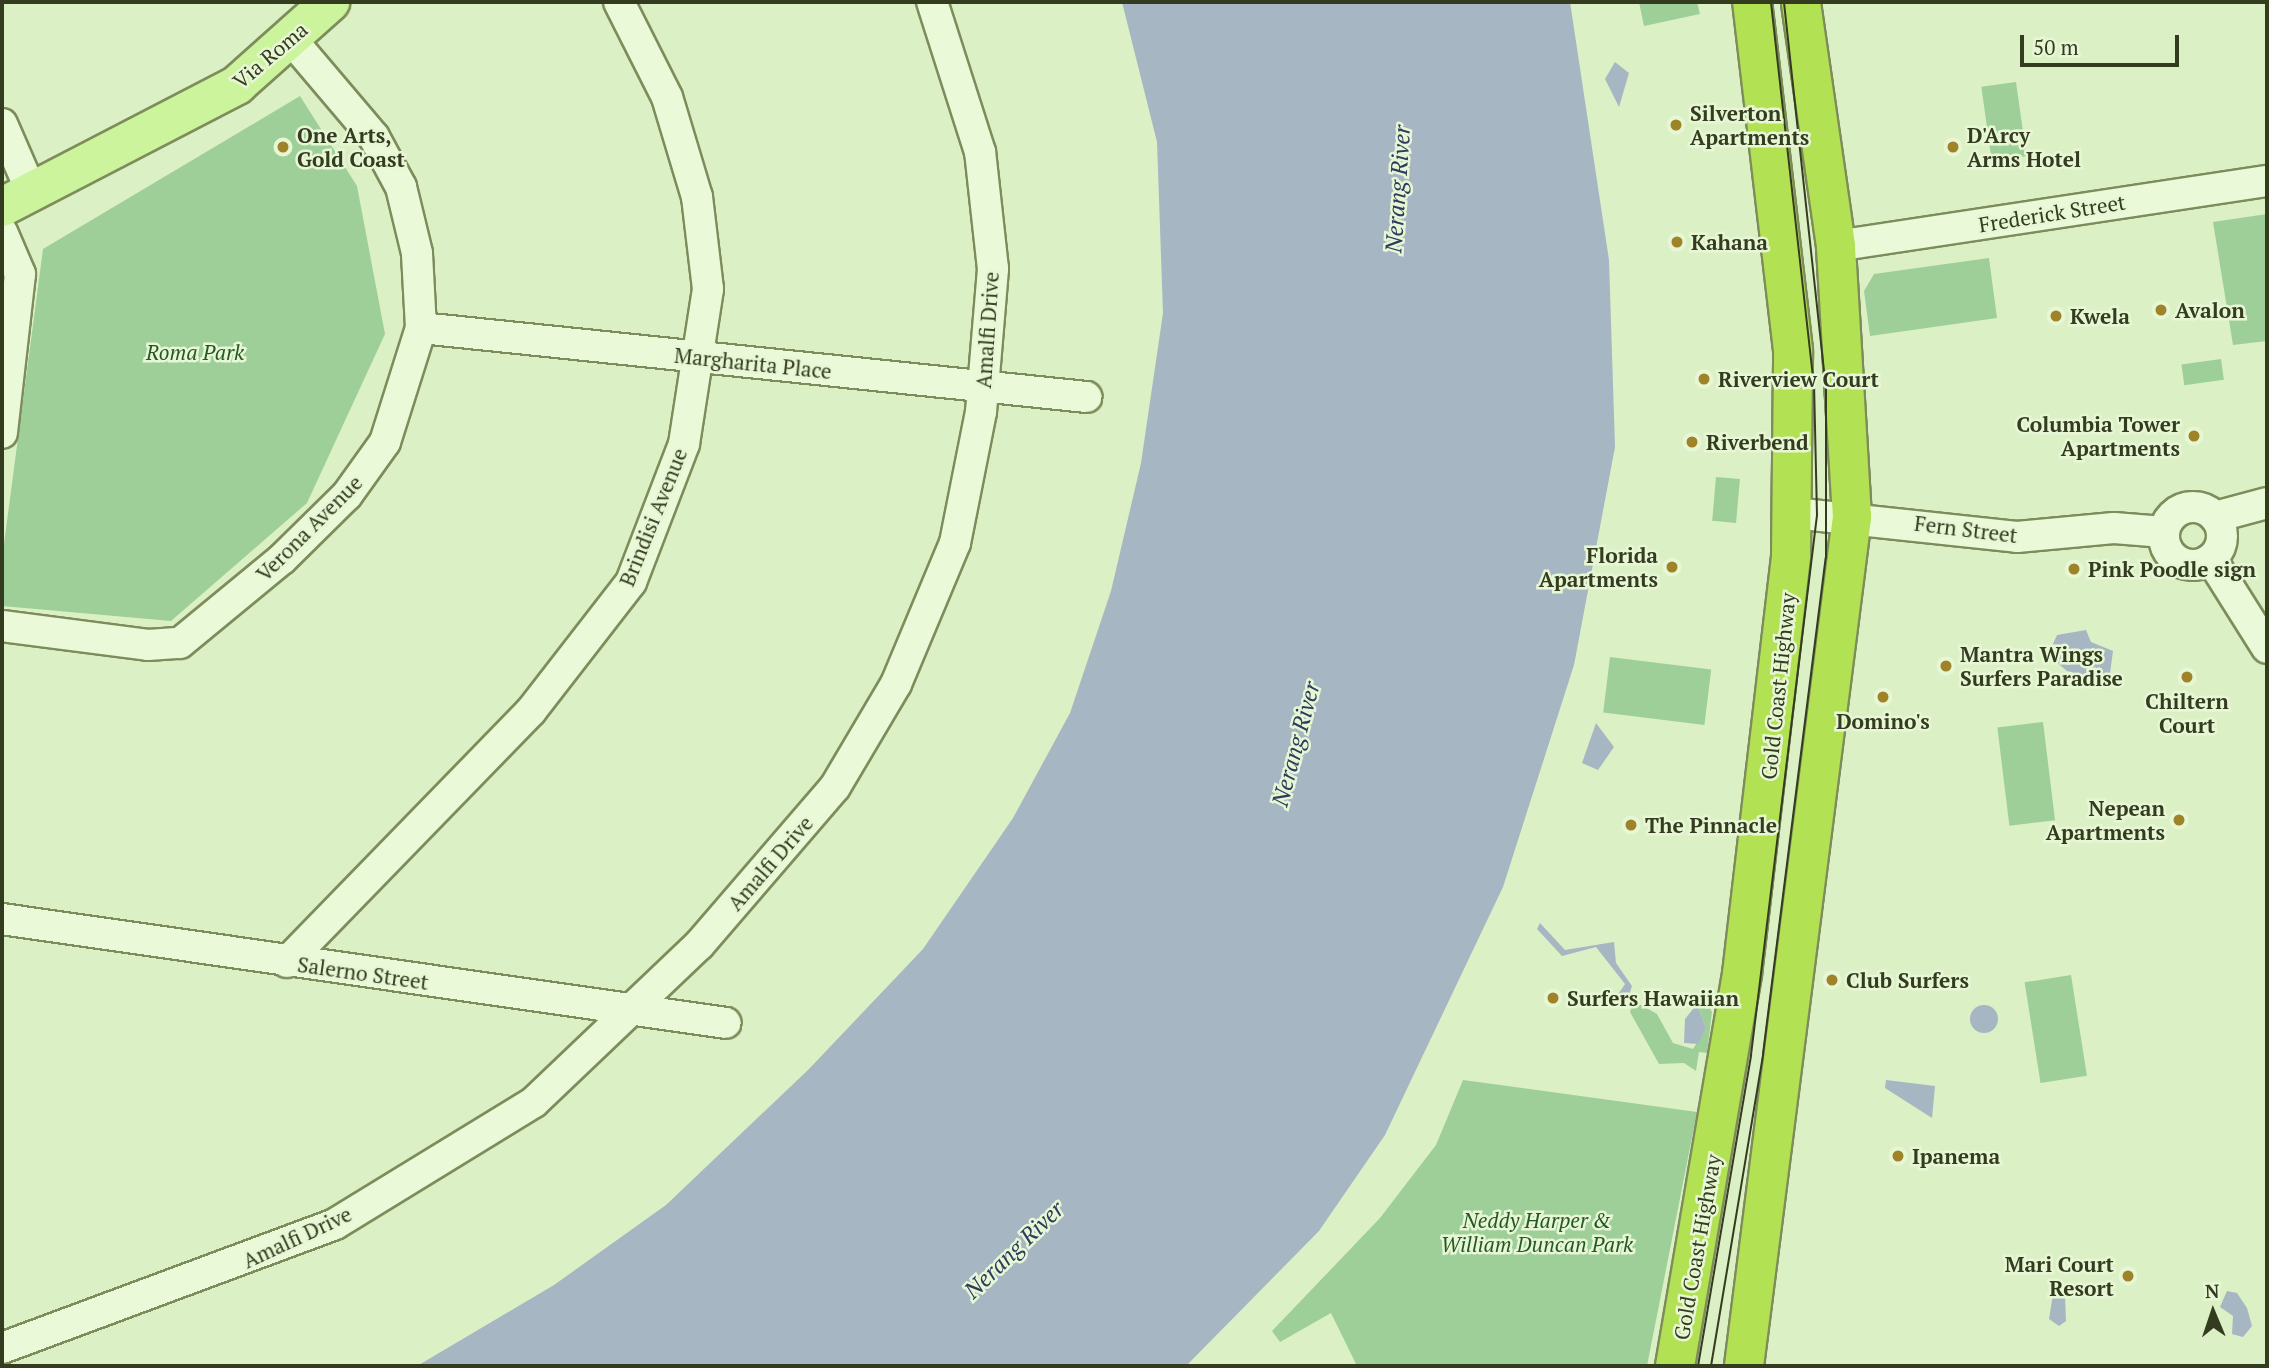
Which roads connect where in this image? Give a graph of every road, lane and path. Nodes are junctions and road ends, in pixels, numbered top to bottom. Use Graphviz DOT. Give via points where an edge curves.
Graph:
graph roads {
  1 [pos="298,2"];
  2 [pos="330,2"];
  3 [pos="619,2"];
  4 [pos="932,2"];
  5 [pos="1752,2"];
  6 [pos="1801,2"];
  7 [pos="291,39"];
  8 [pos="166,120"];
  9 [pos="2,124"];
  10 [pos="2267,181"];
  11 [pos="17,200"];
  12 [pos="2,232"];
  13 [pos="1836,246"];
  14 [pos="421,328"];
  15 [pos="697,357"];
  16 [pos="984,388"];
  17 [pos="1086,397"];
  18 [pos="2,433"];
  19 [pos="2267,503"];
  20 [pos="1793,513"];
  21 [pos="1852,517"];
  22 [pos="2215,517"];
  23 [pos="2164,532"];
  24 [pos="2211,559"];
  25 [pos="2,626"];
  26 [pos="2267,648"];
  27 [pos="2,919"];
  28 [pos="287,962"];
  29 [pos="633,1011"];
  30 [pos="726,1023"];
  31 [pos="2,1348"];
  32 [pos="1675,1366"];
  33 [pos="1744,1366"];
  1 -- 8 [label="main road, Via Roma" via="205,76"];
  2 -- 7 [label="main road, Via Roma"];
  3 -- 15 [label="street, Brindisi Avenue" via="667,97 697,197 708,289"];
  4 -- 16 [label="street, Amalfi Drive" via="980,152 993,269"];
  5 -- 20 [label="highway, Gold Coast Highway" via="1793,350"];
  6 -- 13 [label="highway"];
  7 -- 8 [label="main road, Via Roma" via="237,85"];
  7 -- 14 [label="street, Verona Avenue" via="374,137 401,187 417,253"];
  8 -- 11 [label="main road, Via Roma"];
  9 -- 11 [label="street"];
  10 -- 13 [label="street, Frederick Street"];
  12 -- 18 [label="street" via="19,274"];
  13 -- 21 [label="highway"];
  14 -- 15 [label="street, Margharita Place"];
  14 -- 25 [label="street, Verona Avenue" via="386,442 347,495 180,643 148,645"];
  15 -- 16 [label="street, Margharita Place"];
  15 -- 28 [label="street, Brindisi Avenue" via="684,444 631,582 531,711"];
  16 -- 17 [label="street, Margharita Place"];
  16 -- 29 [label="street, Amalfi Drive" via="955,543 896,684 835,787 699,945"];
  19 -- 22 [label="street"];
  20 -- 21 [label="street, Fern Street"];
  20 -- 32 [label="highway, Gold Coast Highway" via="1784,649 1744,961"];
  21 -- 23 [label="street, Fern Street" via="2017,537 2114,528"];
  21 -- 33 [label="highway"];
  22 -- 23 [label="street" via="2185,508"];
  22 -- 24 [label="street" via="2223,535"];
  23 -- 24 [label="street" via="2178,561 2193,565"];
  24 -- 26 [label="street"];
  27 -- 28 [label="street, Salerno Street"];
  28 -- 29 [label="street, Salerno Street"];
  29 -- 30 [label="street, Salerno Street"];
  29 -- 31 [label="street, Amalfi Drive" via="534,1102 335,1224"];
}
